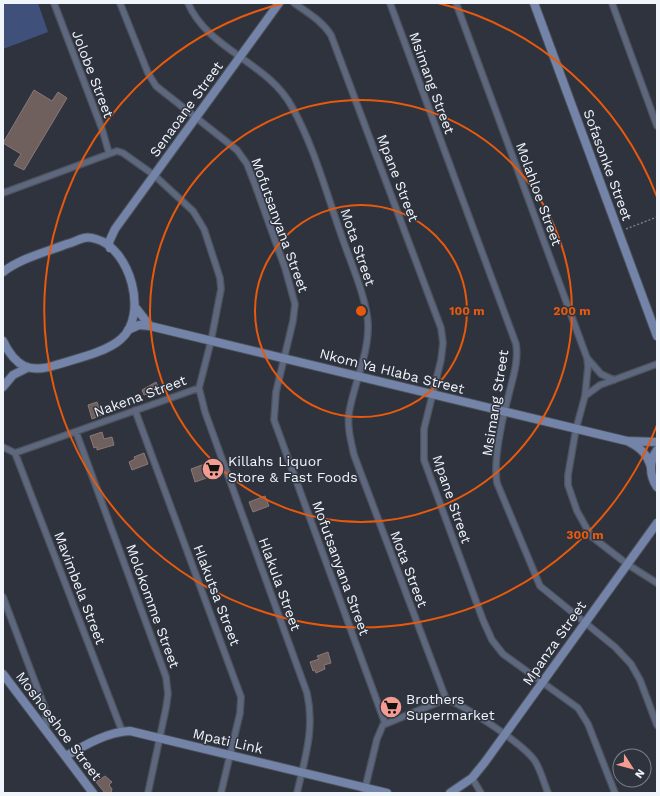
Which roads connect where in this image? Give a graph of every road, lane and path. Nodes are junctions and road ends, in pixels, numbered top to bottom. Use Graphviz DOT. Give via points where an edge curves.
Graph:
graph roads {
  1 [pos="54,3"];
  2 [pos="120,3"];
  3 [pos="188,3"];
  4 [pos="279,3"];
  5 [pos="294,3"];
  6 [pos="390,3"];
  7 [pos="456,3"];
  8 [pos="534,3"];
  9 [pos="612,3"];
  10 [pos="241,56"];
  11 [pos="196,118"];
  12 [pos="657,126"];
  13 [pos="109,153"];
  14 [pos="154,175"];
  15 [pos="3,193"];
  16 [pos="657,217"];
  17 [pos="115,229"];
  18 [pos="618,232"];
  19 [pos="97,239"];
  20 [pos="110,248"];
  21 [pos="3,272"];
  22 [pos="136,308"];
  23 [pos="150,326"];
  24 [pos="128,330"];
  25 [pos="657,336"];
  26 [pos="3,341"];
  27 [pos="211,341"];
  28 [pos="284,358"];
  29 [pos="586,358"];
  30 [pos="14,359"];
  31 [pos="657,364"];
  32 [pos="27,368"];
  33 [pos="359,376"];
  34 [pos="9,379"];
  35 [pos="614,380"];
  36 [pos="3,387"];
  37 [pos="199,388"];
  38 [pos="433,394"];
  39 [pos="585,396"];
  40 [pos="135,410"];
  41 [pos="504,411"];
  42 [pos="576,429"];
  43 [pos="76,432"];
  44 [pos="626,441"];
  45 [pos="657,442"];
  46 [pos="3,446"];
  47 [pos="657,450"];
  48 [pos="15,454"];
  49 [pos="651,467"];
  50 [pos="657,487"];
  51 [pos="657,523"];
  52 [pos="627,564"];
  53 [pos="657,584"];
  54 [pos="3,597"];
  55 [pos="585,622"];
  56 [pos="3,674"];
  57 [pos="542,682"];
  58 [pos="446,699"];
  59 [pos="385,723"];
  60 [pos="657,725"];
  61 [pos="46,729"];
  62 [pos="122,731"];
  63 [pos="504,735"];
  64 [pos="159,738"];
  65 [pos="229,755"];
  66 [pos="66,756"];
  67 [pos="302,772"];
  68 [pos="472,778"];
  69 [pos="365,790"];
  70 [pos="93,793"];
  71 [pos="148,793"];
  72 [pos="221,793"];
  73 [pos="297,793"];
  74 [pos="387,793"];
  75 [pos="450,793"];
  76 [pos="481,793"];
  77 [pos="548,793"];
  78 [pos="615,793"];
  1 -- 13 [label="street, Jolobe Street"];
  2 -- 11 [label="street, Mofutsanyana Street" via="148,73 156,86"];
  3 -- 10 [label="street, Mota Street" via="211,34"];
  4 -- 10 [label="street, Senaoane Street"];
  5 -- 38 [label="street, Mpane Street" via="317,19 331,35 436,312 443,343"];
  6 -- 41 [label="street, Msimang Street" via="516,344 518,354"];
  7 -- 29 [label="street, Molahloe Street"];
  8 -- 18 [label="street, Sofasonke Street"];
  9 -- 12 [label="street"];
  10 -- 11 [label="street, Senaoane Street"];
  10 -- 33 [label="street, Mota Street" via="284,94 299,121 311,152 366,311 367,338"];
  11 -- 14 [label="street, Senaoane Street"];
  11 -- 28 [label="street, Mofutsanyana Street" via="237,150 247,164 254,182 295,304 294,321"];
  13 -- 14 [label="street, Nakena Street" via="123,153"];
  13 -- 15 [label="street"];
  14 -- 17 [label="street, Senaoane Street"];
  14 -- 27 [label="street, Nakena Street" via="193,212 204,230 220,278 218,310"];
  16 -- 18 [label="path"];
  17 -- 19 [label="street, Senaoane Street"];
  17 -- 20 [label="street, Senaoane Street" via="109,242"];
  18 -- 25 [label="street, Sofasonke Street"];
  19 -- 20 [label="street"];
  19 -- 21 [label="street" via="84,238 15,264"];
  20 -- 22 [label="street" via="120,260 130,280"];
  22 -- 23 [label="street"];
  22 -- 24 [label="street"];
  23 -- 24 [label="street, Nkom Ya Hlaba Street" via="139,325"];
  23 -- 27 [label="street, Nkom Ya Hlaba Street"];
  24 -- 32 [label="street" via="120,340 100,350 50,367"];
  26 -- 30 [label="street"];
  27 -- 28 [label="street, Nkom Ya Hlaba Street"];
  27 -- 37 [label="street, Nakena Street"];
  28 -- 33 [label="street, Nkom Ya Hlaba Street"];
  28 -- 59 [label="street, Mofutsanyana Street" via="276,392 274,420"];
  29 -- 35 [label="street" via="601,374"];
  29 -- 39 [label="street, Molahloe Street" via="588,367"];
  30 -- 32 [label="street"];
  30 -- 34 [label="street"];
  31 -- 35 [label="street"];
  32 -- 34 [label="street"];
  33 -- 38 [label="street, Nkom Ya Hlaba Street"];
  33 -- 58 [label="street, Mota Street" via="349,414 349,434 354,455"];
  34 -- 36 [label="street"];
  35 -- 39 [label="street" via="594,388"];
  37 -- 40 [label="street, Nakena Street"];
  37 -- 67 [label="street, Hlakula Street" via="205,412 307,693 311,712 310,732"];
  38 -- 41 [label="street, Nkom Ya Hlaba Street"];
  38 -- 57 [label="street, Mpane Street" via="424,429 424,460 483,620 492,640 503,654"];
  39 -- 42 [label="street, Molahloe Street"];
  40 -- 43 [label="street, Nakena Street"];
  40 -- 65 [label="street, Hlakutsa Street" via="241,697 240,713"];
  41 -- 42 [label="street, Nkom Ya Hlaba Street"];
  41 -- 55 [label="street, Msimang Street" via="497,468 498,483 540,586"];
  42 -- 44 [label="street, Nkom Ya Hlaba Street"];
  42 -- 52 [label="street, Molahloe Street" via="568,485 577,511 590,536"];
  43 -- 48 [label="street, Nakena Street"];
  43 -- 64 [label="street, Molokomme Street" via="166,677 168,694"];
  44 -- 45 [label="street, Nkom Ya Hlaba Street"];
  44 -- 49 [label="street, Nkom Ya Hlaba Street" via="643,451"];
  46 -- 48 [label="street"];
  47 -- 49 [label="street"];
  48 -- 62 [label="street, Mavimbela Street"];
  49 -- 50 [label="street, Nkom Ya Hlaba Street"];
  51 -- 52 [label="street, Mpanza Street"];
  52 -- 53 [label="street, Molahloe Street"];
  52 -- 55 [label="street, Mpanza Street"];
  54 -- 61 [label="street" via="46,711"];
  55 -- 57 [label="street, Mpanza Street"];
  55 -- 60 [label="street, Msimang Street" via="631,664 640,680"];
  56 -- 61 [label="street, Moshoeshoe Street"];
  57 -- 63 [label="street, Mpanza Street"];
  57 -- 78 [label="street, Mpane Street" via="578,708 583,715"];
  58 -- 59 [label="street"];
  58 -- 63 [label="street" via="463,707"];
  59 -- 69 [label="street" via="378,736"];
  61 -- 66 [label="street, Moshoeshoe Street"];
  62 -- 64 [label="street, Mpati Link" via="139,732"];
  62 -- 66 [label="street, Mpati Link"];
  63 -- 68 [label="street, Mpanza Street"];
  63 -- 77 [label="street" via="534,761"];
  64 -- 65 [label="street, Mpati Link"];
  64 -- 71 [label="street, Molokomme Street"];
  65 -- 67 [label="street, Mpati Link"];
  65 -- 72 [label="street, Hlakutsa Street"];
  66 -- 70 [label="street, Moshoeshoe Street"];
  67 -- 69 [label="street, Mpati Link"];
  67 -- 73 [label="street, Hlakula Street"];
  68 -- 75 [label="street, Mpanza Street"];
  68 -- 76 [label="street"];
  69 -- 74 [label="street, Mpati Link"];
}
